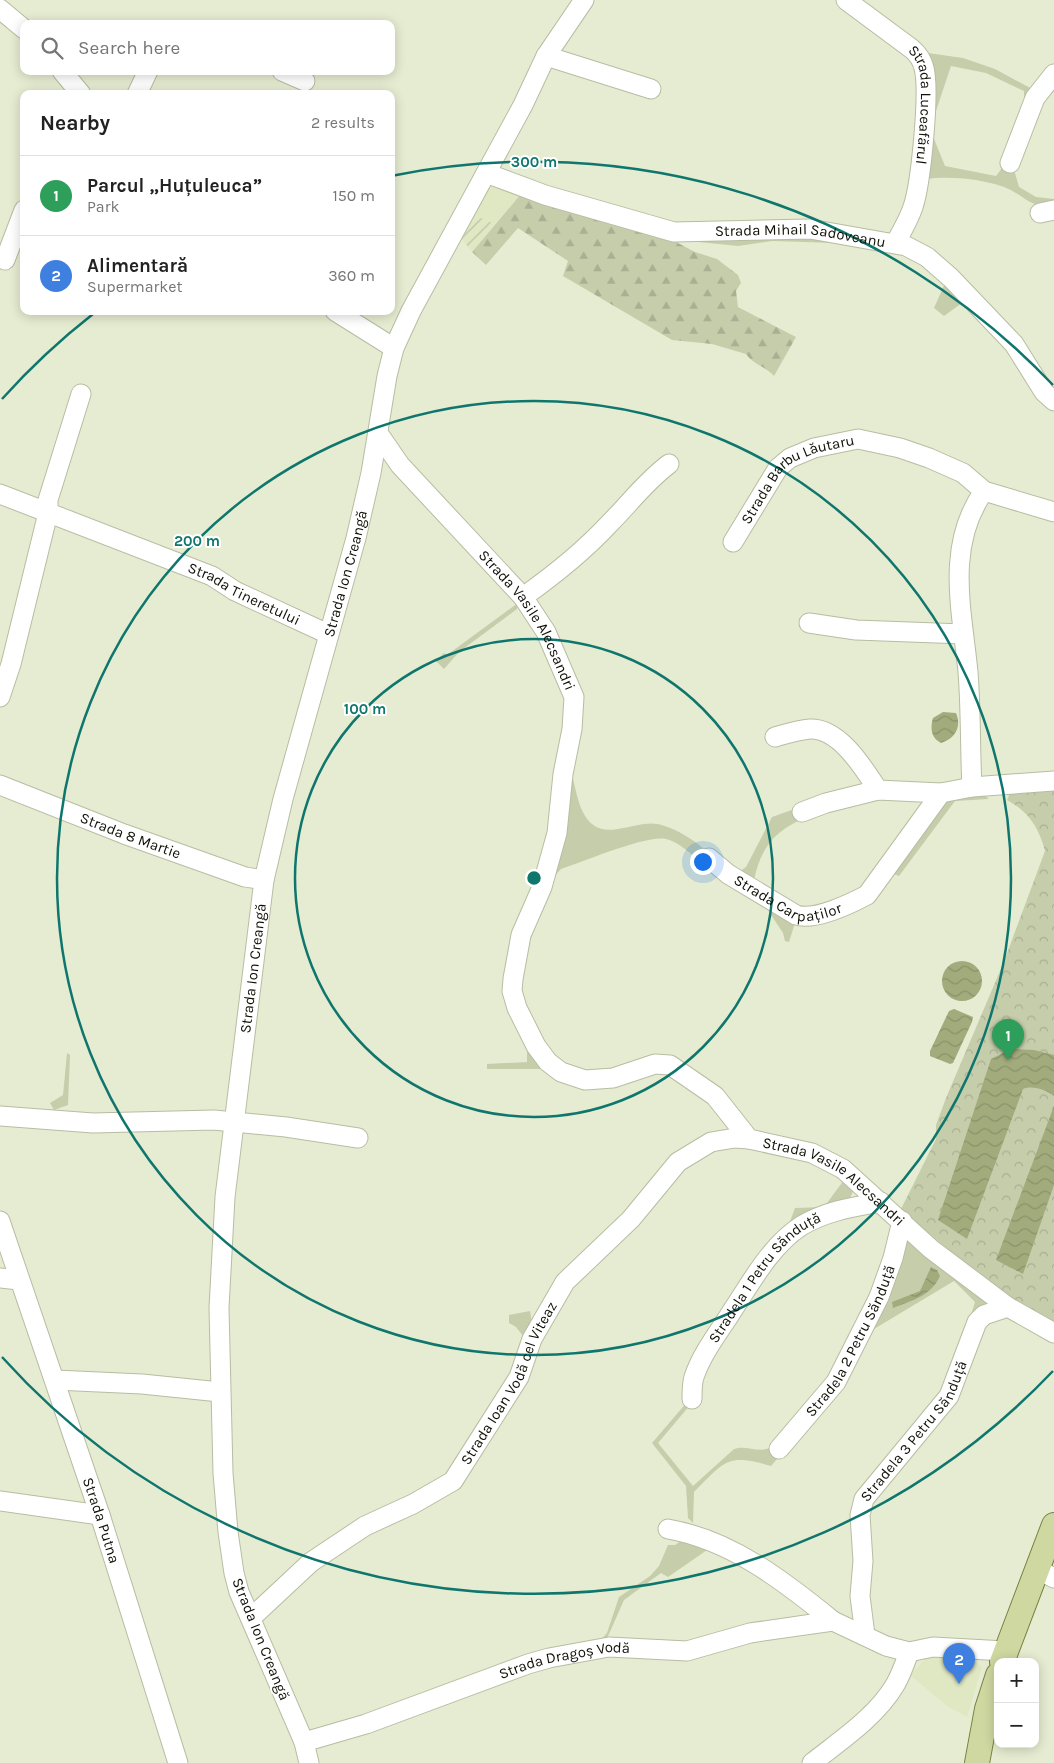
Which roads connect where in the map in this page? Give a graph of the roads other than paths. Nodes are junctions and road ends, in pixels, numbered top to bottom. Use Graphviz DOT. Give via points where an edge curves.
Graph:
graph roads {
  1 [pos="584,0"];
  2 [pos="846,0"];
  3 [pos="2,6"];
  4 [pos="20,25"];
  5 [pos="546,56"];
  6 [pos="1054,74"];
  7 [pos="146,75"];
  8 [pos="291,75"];
  9 [pos="305,81"];
  10 [pos="650,89"];
  11 [pos="139,90"];
  12 [pos="1010,163"];
  13 [pos="486,173"];
  14 [pos="20,221"];
  15 [pos="896,242"];
  16 [pos="5,260"];
  17 [pos="341,315"];
  18 [pos="394,348"];
  19 [pos="81,394"];
  20 [pos="1054,401"];
  21 [pos="378,433"];
  22 [pos="669,464"];
  23 [pos="400,465"];
  24 [pos="372,473"];
  25 [pos="984,491"];
  26 [pos="0,494"];
  27 [pos="1054,512"];
  28 [pos="48,513"];
  29 [pos="733,542"];
  30 [pos="523,597"];
  31 [pos="809,623"];
  32 [pos="328,634"];
  33 [pos="963,634"];
  34 [pos="0,697"];
  35 [pos="775,737"];
  36 [pos="1054,781"];
  37 [pos="0,785"];
  38 [pos="972,787"];
  39 [pos="878,790"];
  40 [pos="942,793"];
  41 [pos="802,812"];
  42 [pos="709,858"];
  43 [pos="264,880"];
  44 [pos="0,1116"];
  45 [pos="233,1122"];
  46 [pos="358,1138"];
  47 [pos="749,1139"];
  48 [pos="881,1202"];
  49 [pos="0,1221"];
  50 [pos="902,1221"];
  51 [pos="0,1278"];
  52 [pos="19,1280"];
  53 [pos="1008,1307"];
  54 [pos="1054,1333"];
  55 [pos="55,1380"];
  56 [pos="220,1392"];
  57 [pos="692,1399"];
  58 [pos="779,1449"];
  59 [pos="0,1501"];
  60 [pos="100,1515"];
  61 [pos="1054,1525"];
  62 [pos="668,1529"];
  63 [pos="1045,1573"];
  64 [pos="251,1618"];
  65 [pos="832,1621"];
  66 [pos="866,1635"];
  67 [pos="909,1652"];
  68 [pos="1003,1656"];
  69 [pos="994,1687"];
  70 [pos="304,1742"];
  71 [pos="178,1763"];
  72 [pos="309,1763"];
  73 [pos="812,1763"];
  74 [pos="977,1763"];
  1 -- 5 [label="street, Strada Ion Creangă"];
  2 -- 15 [label="street, Strada Luceafărul" via="918,54 925,69 925,117 919,181 913,207"];
  3 -- 4 [label="street"];
  5 -- 10 [label="street"];
  5 -- 13 [label="street, Strada Ion Creangă"];
  6 -- 12 [label="street" via="1035,98"];
  7 -- 11 [label="street"];
  8 -- 9 [label="street"];
  13 -- 15 [label="street, Strada Mihail Sadoveanu" via="545,195 674,232 810,229"];
  13 -- 18 [label="street, Strada Ion Creangă"];
  14 -- 16 [label="street"];
  15 -- 20 [label="street, Strada Mihail Sadoveanu" via="927,257 951,278 1014,344 1044,392"];
  17 -- 18 [label="street"];
  18 -- 21 [label="street, Strada Ion Creangă"];
  19 -- 28 [label="street" via="48,500"];
  21 -- 23 [label="street, Strada Vasile Alecsandri"];
  21 -- 24 [label="street, Strada Ion Creangă"];
  22 -- 30 [label="street" via="650,478 610,524 579,553"];
  23 -- 24 [label="street"];
  23 -- 30 [label="street, Strada Vasile Alecsandri"];
  24 -- 32 [label="street, Strada Ion Creangă"];
  25 -- 27 [label="street, Strada Barbu Lăutaru"];
  25 -- 29 [label="street, Strada Barbu Lăutaru" via="962,473 907,450 866,440 840,441 790,458 778,468"];
  25 -- 33 [label="street" via="971,509 961,539 959,571"];
  26 -- 28 [label="street, Strada Tineretului"];
  28 -- 32 [label="street, Strada Tineretului" via="212,576 235,591"];
  28 -- 34 [label="street" via="10,669"];
  30 -- 47 [label="street, Strada Vasile Alecsandri" via="546,632 570,685 574,711 557,833 542,887 521,935 516,958 512,992 517,1008 536,1046 561,1072 586,1080 598,1080 655,1064 670,1065 715,1096"];
  31 -- 33 [label="street" via="856,630"];
  32 -- 43 [label="street, Strada Ion Creangă"];
  33 -- 38 [label="street" via="968,673"];
  35 -- 39 [label="street" via="810,729 829,735 853,754"];
  36 -- 38 [label="street"];
  37 -- 43 [label="street, Strada 8 Martie" via="124,834"];
  38 -- 40 [label="street"];
  39 -- 40 [label="street"];
  39 -- 41 [label="street"];
  40 -- 42 [label="street, Strada Carpaților" via="867,895 825,912 802,917 796,915 728,874"];
  43 -- 45 [label="street, Strada Ion Creangă"];
  44 -- 45 [label="street" via="93,1123"];
  45 -- 46 [label="street"];
  45 -- 56 [label="street, Strada Ion Creangă" via="219,1308"];
  47 -- 48 [label="street, Strada Vasile Alecsandri" via="812,1153 842,1169"];
  47 -- 64 [label="street, Strada Ioan Vodă cel Viteaz" via="711,1142 678,1162 631,1219 565,1282 532,1339 518,1377 453,1481 365,1526 311,1562"];
  48 -- 50 [label="street, Strada Vasile Alecsandri"];
  48 -- 57 [label="street, Stradela 1 Petru Sănduță" via="814,1219 778,1246 706,1350 693,1378"];
  49 -- 52 [label="street, Strada Putna"];
  50 -- 53 [label="street, Strada Vasile Alecsandri" via="931,1249"];
  50 -- 58 [label="street, Stradela 2 Petru Sănduță" via="879,1297 836,1382"];
  51 -- 52 [label="street"];
  52 -- 55 [label="street, Strada Putna"];
  53 -- 54 [label="street, Strada Vasile Alecsandri"];
  53 -- 66 [label="street, Stradela 3 Petru Sănduță" via="984,1315 977,1322 949,1396 864,1499 860,1515 863,1561 860,1596"];
  55 -- 56 [label="street"];
  55 -- 60 [label="street, Strada Putna"];
  56 -- 64 [label="street, Strada Ion Creangă" via="229,1540 239,1592"];
  59 -- 60 [label="street"];
  60 -- 71 [label="street, Strada Putna"];
  61 -- 63 [label="main road"];
  62 -- 65 [label="street" via="691,1533 761,1566"];
  63 -- 68 [label="main road"];
  64 -- 70 [label="street, Strada Ion Creangă"];
  65 -- 66 [label="street"];
  65 -- 70 [label="street, Strada Dragoș Vodă" via="750,1633 687,1651 609,1647 549,1658 366,1724"];
  66 -- 67 [label="street" via="886,1646"];
  67 -- 68 [label="street" via="933,1647"];
  67 -- 73 [label="street" via="896,1684 886,1698 850,1733"];
  69 -- 74 [label="main road"];
  70 -- 72 [label="street, Strada Ion Creangă"];
}
